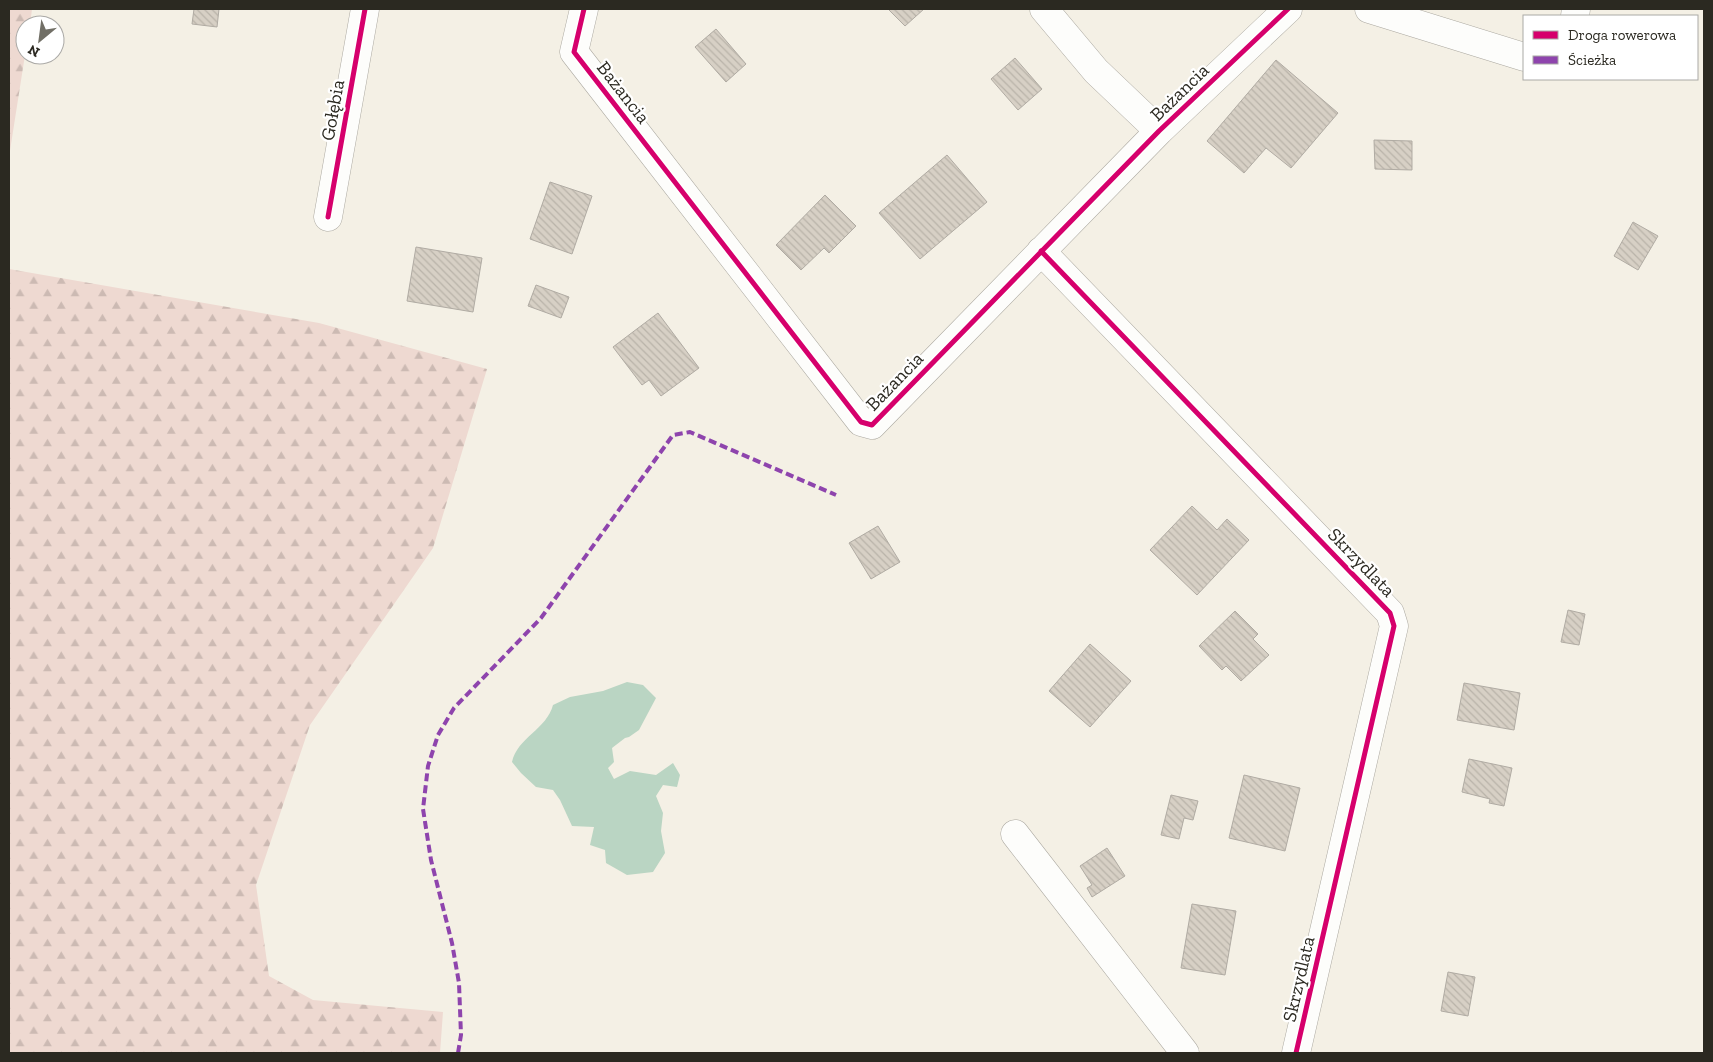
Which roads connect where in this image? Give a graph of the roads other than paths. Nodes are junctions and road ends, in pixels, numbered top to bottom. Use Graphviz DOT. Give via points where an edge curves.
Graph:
graph roads {
  1 [pos="365,9"];
  2 [pos="584,9"];
  3 [pos="1044,9"];
  4 [pos="1288,9"];
  5 [pos="1369,9"];
  6 [pos="1523,57"];
  7 [pos="1159,131"];
  8 [pos="328,217"];
  9 [pos="1041,251"];
  10 [pos="1016,834"];
  11 [pos="1185,1053"];
  12 [pos="1296,1053"];
  1 -- 8 [label="street, Gołębia"];
  2 -- 9 [label="street, Bażancia" via="574,52 861,422 872,425"];
  3 -- 7 [label="street, Bażancia" via="1096,71"];
  4 -- 7 [label="street, Bażancia"];
  5 -- 6 [label="street"];
  7 -- 9 [label="street, Bażancia"];
  9 -- 12 [label="street, Skrzydlata" via="1390,613 1394,626"];
  10 -- 11 [label="street"];
}
